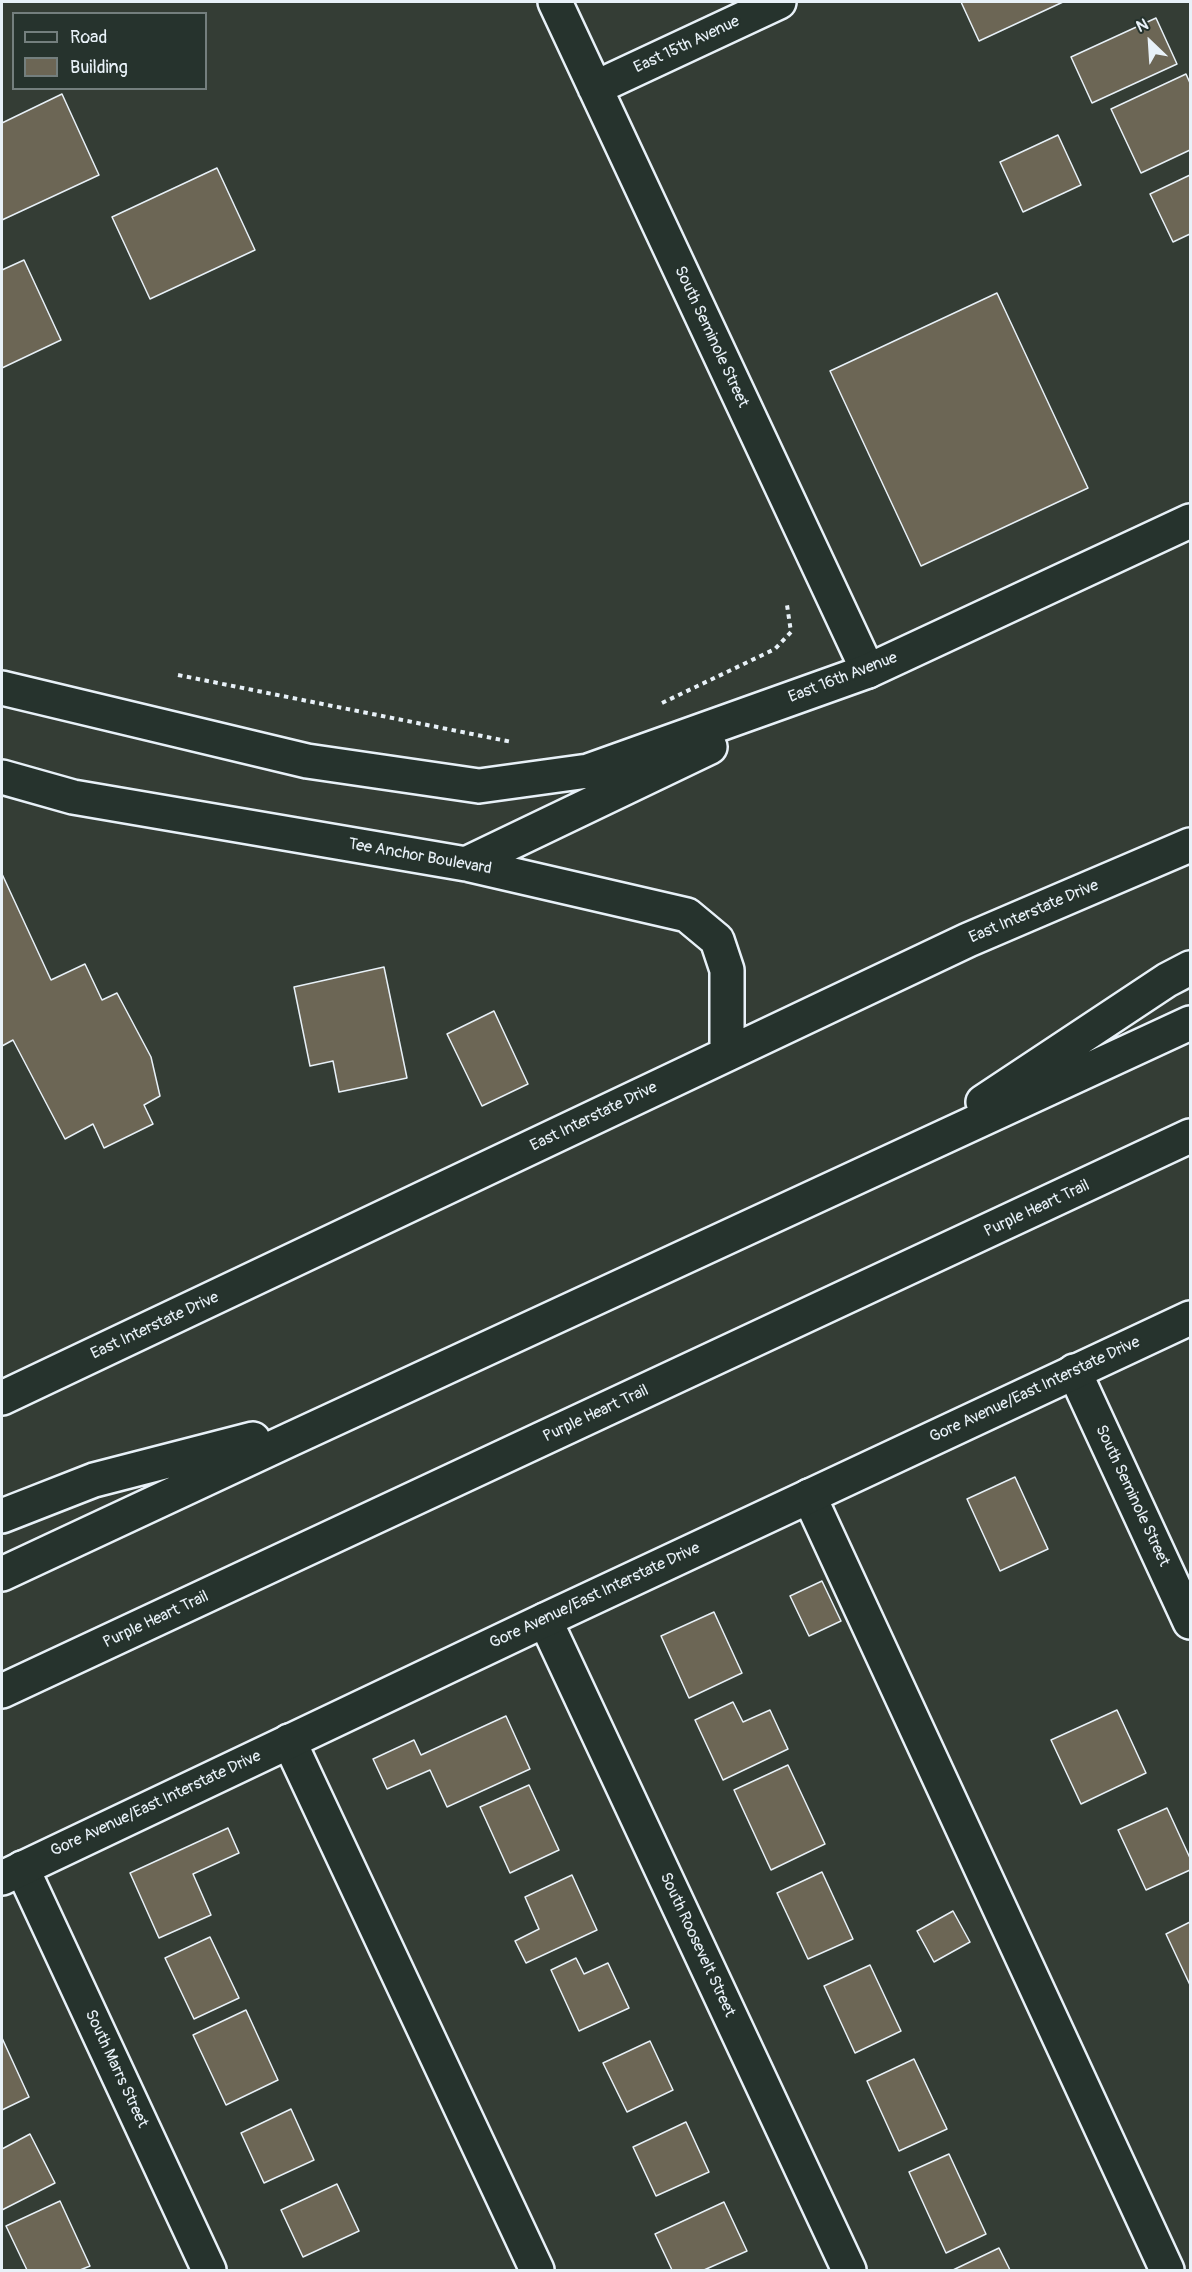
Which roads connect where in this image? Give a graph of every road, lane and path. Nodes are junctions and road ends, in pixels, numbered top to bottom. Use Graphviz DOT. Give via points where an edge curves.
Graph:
graph roads {
  1 [pos="555,2"];
  2 [pos="779,2"];
  3 [pos="595,88"];
  4 [pos="1191,521"];
  5 [pos="787,605"];
  6 [pos="868,671"];
  7 [pos="178,675"];
  8 [pos="2,688"];
  9 [pos="657,706"];
  10 [pos="512,742"];
  11 [pos="2,777"];
  12 [pos="1191,845"];
  13 [pos="466,864"];
  14 [pos="1191,968"];
  15 [pos="1191,1023"];
  16 [pos="727,1053"];
  17 [pos="1191,1136"];
  18 [pos="1191,1161"];
  19 [pos="888,1164"];
  20 [pos="1038,1208"];
  21 [pos="1191,1318"];
  22 [pos="1074,1371"];
  23 [pos="2,1398"];
  24 [pos="333,1418"];
  25 [pos="809,1496"];
  26 [pos="2,1516"];
  27 [pos="2,1574"];
  28 [pos="545,1620"];
  29 [pos="1191,1622"];
  30 [pos="2,1691"];
  31 [pos="289,1741"];
  32 [pos="12,1873"];
  33 [pos="209,2271"];
  34 [pos="537,2271"];
  35 [pos="849,2271"];
  36 [pos="1167,2271"];
  1 -- 3 [label="main road, South Seminole Street"];
  2 -- 3 [label="main road, East 15th Avenue"];
  3 -- 6 [label="main road, South Seminole Street"];
  4 -- 6 [label="main road, East 16th Avenue"];
  5 -- 9 [label="path" via="791,632 775,650"];
  6 -- 8 [label="main road, East 16th Avenue" via="588,771 479,786 307,761"];
  6 -- 13 [label="main road"];
  7 -- 10 [label="path"];
  11 -- 13 [label="main road, Tee Anchor Boulevard" via="73,797"];
  12 -- 16 [label="main road, East Interstate Drive" via="968,940"];
  13 -- 16 [label="main road, Tee Anchor Boulevard" via="687,915 717,940 727,970"];
  14 -- 19 [label="main road"];
  15 -- 19 [label="main road"];
  16 -- 23 [label="main road, East Interstate Drive"];
  17 -- 20 [label="main road, Purple Heart Trail"];
  18 -- 20 [label="main road"];
  19 -- 24 [label="main road"];
  20 -- 30 [label="main road, Purple Heart Trail"];
  21 -- 22 [label="main road, Gore Avenue/East Interstate Drive"];
  22 -- 25 [label="main road, Gore Avenue/East Interstate Drive"];
  22 -- 29 [label="main road, South Seminole Street"];
  24 -- 26 [label="main road" via="94,1480"];
  24 -- 27 [label="main road"];
  25 -- 28 [label="main road, Gore Avenue/East Interstate Drive"];
  25 -- 36 [label="main road"];
  28 -- 31 [label="main road, Gore Avenue/East Interstate Drive"];
  28 -- 35 [label="main road, South Roosevelt Street"];
  31 -- 32 [label="main road, Gore Avenue/East Interstate Drive"];
  31 -- 34 [label="main road"];
  32 -- 33 [label="main road, South Marrs Street"];
}
